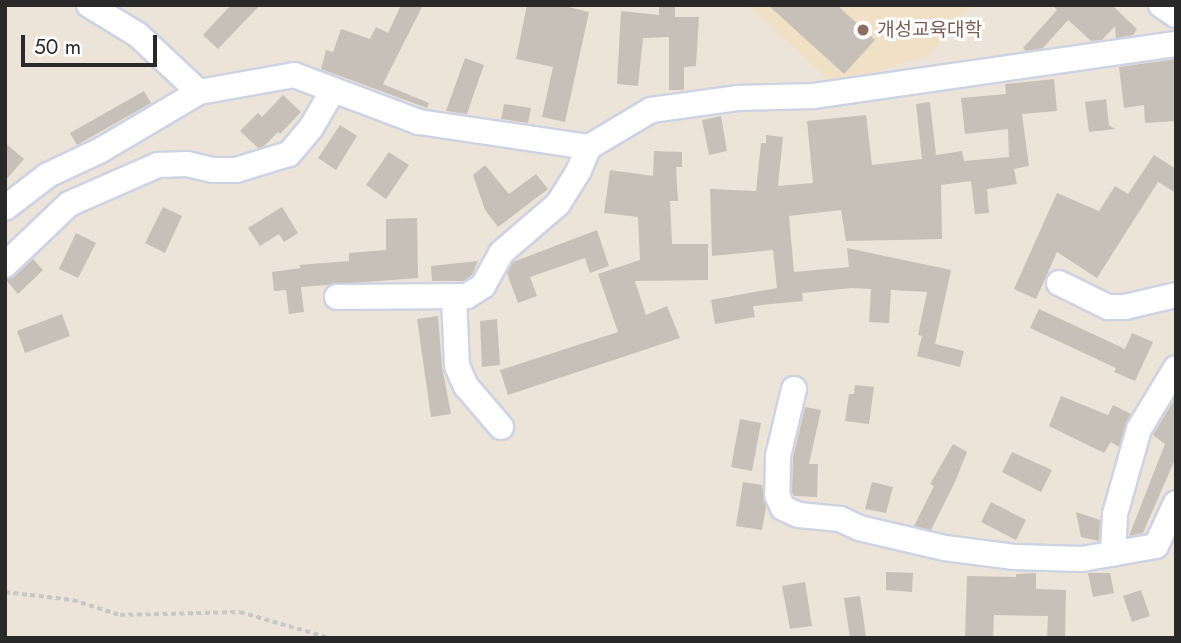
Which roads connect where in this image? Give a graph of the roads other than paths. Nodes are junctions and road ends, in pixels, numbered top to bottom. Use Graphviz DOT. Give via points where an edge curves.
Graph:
graph roads {
  1 [pos="89,5"];
  2 [pos="1161,5"];
  3 [pos="1176,15"];
  4 [pos="1176,44"];
  5 [pos="333,89"];
  6 [pos="199,92"];
  7 [pos="589,147"];
  8 [pos="5,208"];
  9 [pos="5,265"];
  10 [pos="1059,283"];
  11 [pos="1176,295"];
  12 [pos="453,297"];
  13 [pos="337,298"];
  14 [pos="1176,368"];
  15 [pos="794,389"];
  16 [pos="501,427"];
  17 [pos="1176,503"];
  18 [pos="1114,554"];
  1 -- 6 [label="street" via="138,35"];
  2 -- 3 [label="street"];
  4 -- 7 [label="street" via="814,96 737,98 651,110"];
  5 -- 6 [label="street" via="294,75"];
  5 -- 7 [label="street" via="419,122"];
  5 -- 9 [label="street" via="311,128 289,154 236,170 158,164 69,204"];
  6 -- 8 [label="street" via="101,150 48,175"];
  7 -- 12 [label="street" via="558,204 501,253 483,286 467,296"];
  10 -- 11 [label="street" via="1108,307"];
  12 -- 13 [label="street"];
  12 -- 16 [label="street" via="457,366 466,386"];
  14 -- 18 [label="street" via="1139,429 1115,514"];
  15 -- 18 [label="street" via="778,456 777,495 783,508 945,548 1068,559"];
  17 -- 18 [label="street" via="1156,546"];
}
